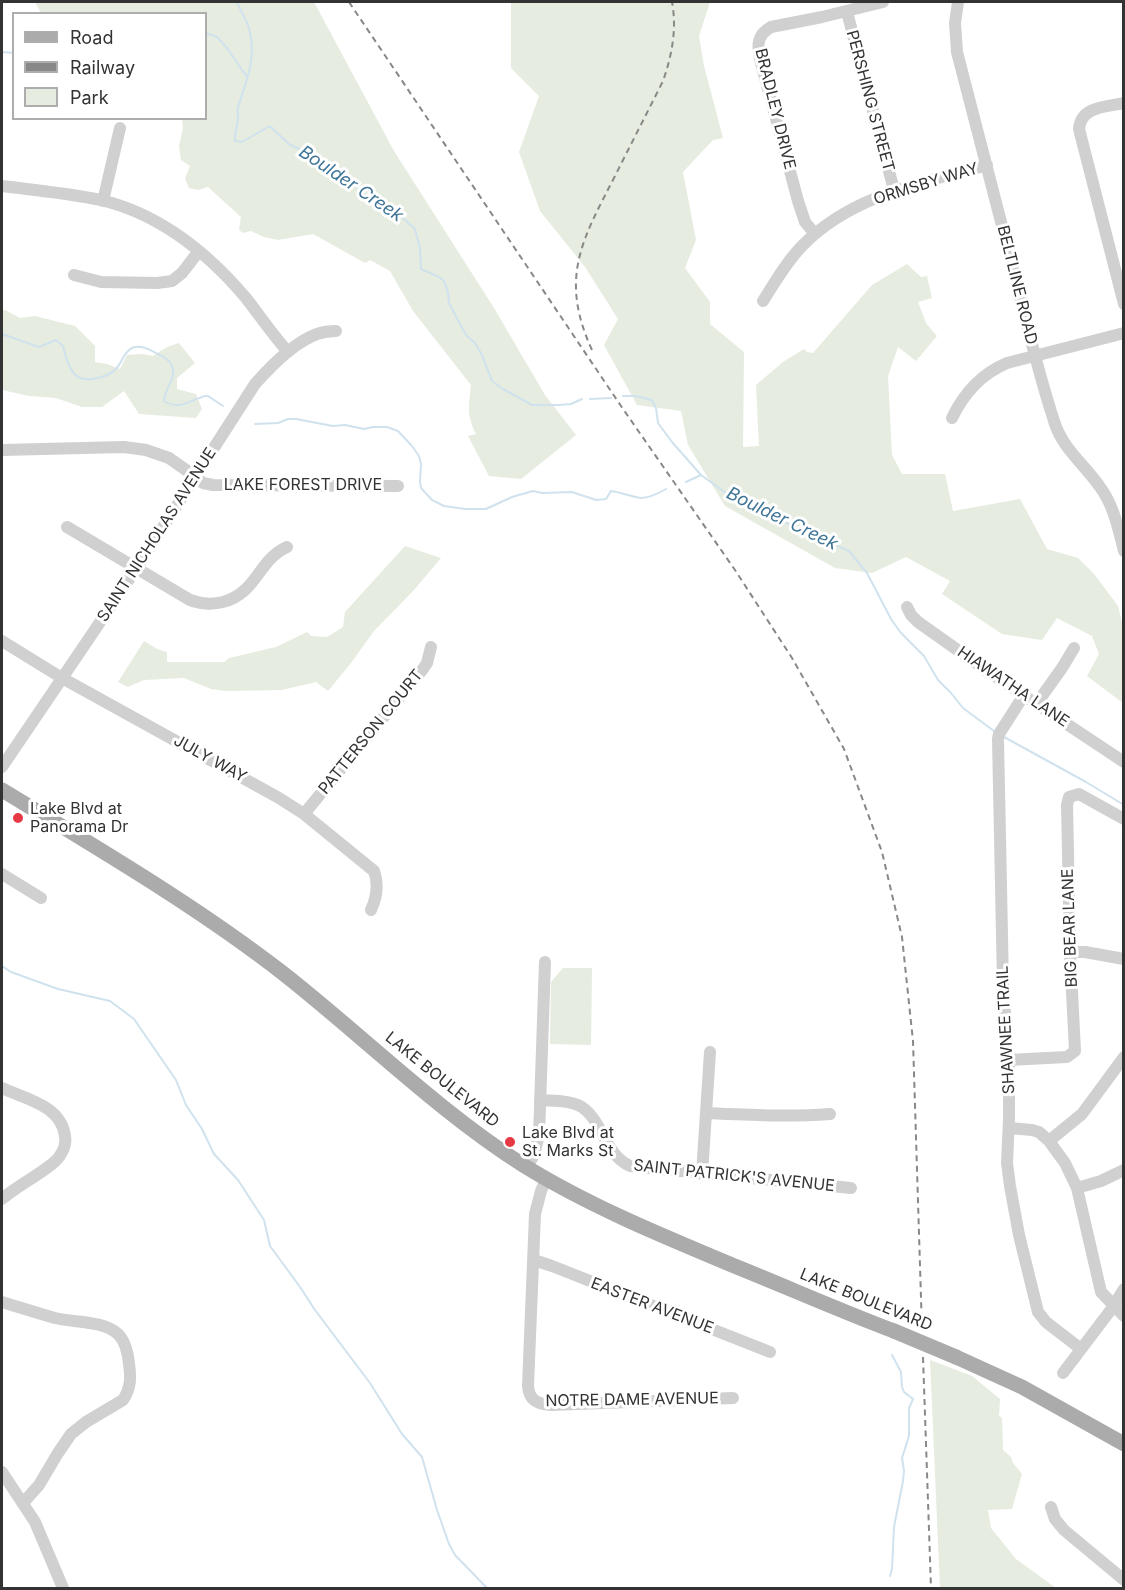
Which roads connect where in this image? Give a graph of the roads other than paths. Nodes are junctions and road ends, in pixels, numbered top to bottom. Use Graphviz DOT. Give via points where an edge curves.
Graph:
graph roads {
  1 [pos="883,2"];
  2 [pos="958,2"];
  3 [pos="846,12"];
  4 [pos="1124,103"];
  5 [pos="120,128"];
  6 [pos="987,165"];
  7 [pos="2,186"];
  8 [pos="894,190"];
  9 [pos="102,201"];
  10 [pos="815,234"];
  11 [pos="198,251"];
  12 [pos="74,275"];
  13 [pos="763,301"];
  14 [pos="1124,304"];
  15 [pos="336,330"];
  16 [pos="1124,333"];
  17 [pos="288,352"];
  18 [pos="1035,356"];
  19 [pos="952,418"];
  20 [pos="2,450"];
  21 [pos="196,477"];
  22 [pos="398,486"];
  23 [pos="1120,518"];
  24 [pos="67,527"];
  25 [pos="287,547"];
  26 [pos="1124,550"];
  27 [pos="136,569"];
  28 [pos="907,607"];
  29 [pos="2,641"];
  30 [pos="431,647"];
  31 [pos="1074,648"];
  32 [pos="62,678"];
  33 [pos="1024,695"];
  34 [pos="1037,704"];
  35 [pos="1124,762"];
  36 [pos="2,767"];
  37 [pos="2,790"];
  38 [pos="304,814"];
  39 [pos="1124,819"];
  40 [pos="2,874"];
  41 [pos="41,898"];
  42 [pos="371,910"];
  43 [pos="1070,952"];
  44 [pos="1124,959"];
  45 [pos="545,962"];
  46 [pos="710,1052"];
  47 [pos="1124,1057"];
  48 [pos="1008,1060"];
  49 [pos="2,1088"];
  50 [pos="540,1100"];
  51 [pos="706,1113"];
  52 [pos="830,1114"];
  53 [pos="1009,1128"];
  54 [pos="1049,1141"];
  55 [pos="527,1167"];
  56 [pos="1124,1170"];
  57 [pos="702,1174"];
  58 [pos="546,1179"];
  59 [pos="851,1188"];
  60 [pos="1077,1188"];
  61 [pos="2,1199"];
  62 [pos="534,1260"];
  63 [pos="1124,1289"];
  64 [pos="2,1302"];
  65 [pos="1113,1307"];
  66 [pos="1124,1316"];
  67 [pos="1081,1349"];
  68 [pos="770,1352"];
  69 [pos="1063,1373"];
  70 [pos="733,1398"];
  71 [pos="1124,1444"];
  72 [pos="2,1472"];
  73 [pos="23,1503"];
  74 [pos="1051,1507"];
  75 [pos="1124,1580"];
  76 [pos="63,1588"];
  1 -- 3 [label="street, BRADLEY DRIVE"];
  2 -- 6 [label="street, BELTLINE ROAD" via="957,52"];
  3 -- 8 [label="street, PERSHING STREET"];
  3 -- 10 [label="street, BRADLEY DRIVE" via="771,27 758,42 798,201 805,222"];
  4 -- 14 [label="street" via="1090,111 1081,119 1079,129"];
  5 -- 9 [label="street"];
  6 -- 8 [label="street, ORMSBY WAY"];
  6 -- 18 [label="street, BELTLINE ROAD"];
  7 -- 9 [label="street"];
  8 -- 10 [label="street, ORMSBY WAY" via="850,209"];
  9 -- 11 [label="street" via="144,215"];
  10 -- 13 [label="street, ORMSBY WAY" via="787,264"];
  11 -- 12 [label="street" via="172,281 101,282"];
  11 -- 17 [label="street" via="245,297"];
  15 -- 17 [label="street, SAINT NICHOLAS AVENUE" via="315,335"];
  16 -- 18 [label="street"];
  17 -- 21 [label="street, SAINT NICHOLAS AVENUE" via="251,390"];
  18 -- 19 [label="street" via="1006,363 979,380"];
  18 -- 23 [label="street, BELTLINE ROAD" via="1060,437"];
  20 -- 21 [label="street, LAKE FOREST DRIVE" via="137,448 161,454"];
  21 -- 22 [label="street, LAKE FOREST DRIVE" via="206,484 224,486"];
  21 -- 27 [label="street, SAINT NICHOLAS AVENUE"];
  23 -- 26 [label="street, BELTLINE ROAD"];
  24 -- 27 [label="street"];
  25 -- 27 [label="street" via="273,555 242,593 216,603 190,600"];
  27 -- 32 [label="street, SAINT NICHOLAS AVENUE"];
  28 -- 33 [label="street, HIAWATHA LANE" via="918,622"];
  29 -- 32 [label="street, JULY WAY"];
  30 -- 38 [label="street, PATTERSON COURT" via="423,669"];
  31 -- 34 [label="street"];
  32 -- 36 [label="street, SAINT NICHOLAS AVENUE"];
  32 -- 38 [label="street, JULY WAY"];
  33 -- 34 [label="street, HIAWATHA LANE"];
  33 -- 48 [label="street, SHAWNEE TRAIL" via="998,739"];
  34 -- 35 [label="street, HIAWATHA LANE"];
  37 -- 55 [label="main road, LAKE BOULEVARD" via="231,934 464,1123"];
  38 -- 42 [label="street, JULY WAY" via="374,871 377,891"];
  39 -- 43 [label="street, BIG BEAR LANE" via="1079,794 1069,796"];
  40 -- 41 [label="street"];
  43 -- 44 [label="street"];
  43 -- 48 [label="street, BIG BEAR LANE" via="1075,1051 1067,1057"];
  45 -- 50 [label="street"];
  46 -- 51 [label="street"];
  47 -- 54 [label="street" via="1082,1114"];
  48 -- 53 [label="street, SHAWNEE TRAIL"];
  49 -- 61 [label="street" via="49,1110 60,1122 66,1140 52,1164"];
  50 -- 55 [label="street" via="539,1135"];
  50 -- 57 [label="street, SAINT PATRICK'S AVENUE" via="582,1107 615,1157 630,1167"];
  51 -- 52 [label="street"];
  51 -- 57 [label="street"];
  53 -- 54 [label="street" via="1039,1132"];
  53 -- 67 [label="street, SHAWNEE TRAIL" via="1009,1180 1038,1312"];
  54 -- 60 [label="street"];
  55 -- 58 [label="main road, LAKE BOULEVARD"];
  56 -- 60 [label="street"];
  57 -- 59 [label="street, SAINT PATRICK'S AVENUE"];
  58 -- 62 [label="street" via="536,1209"];
  58 -- 71 [label="main road, LAKE BOULEVARD, bridge" via="666,1238 1022,1387"];
  60 -- 65 [label="street" via="1099,1286"];
  62 -- 68 [label="street, EASTER AVENUE"];
  62 -- 70 [label="street, NOTRE DAME AVENUE" via="528,1386 532,1398 551,1405"];
  63 -- 65 [label="street"];
  64 -- 73 [label="street" via="115,1332 124,1343 130,1368 130,1383 123,1400 71,1434"];
  65 -- 66 [label="street"];
  65 -- 67 [label="street"];
  67 -- 69 [label="street"];
  72 -- 73 [label="street"];
  73 -- 76 [label="street"];
  74 -- 75 [label="street" via="1064,1530"];
}
